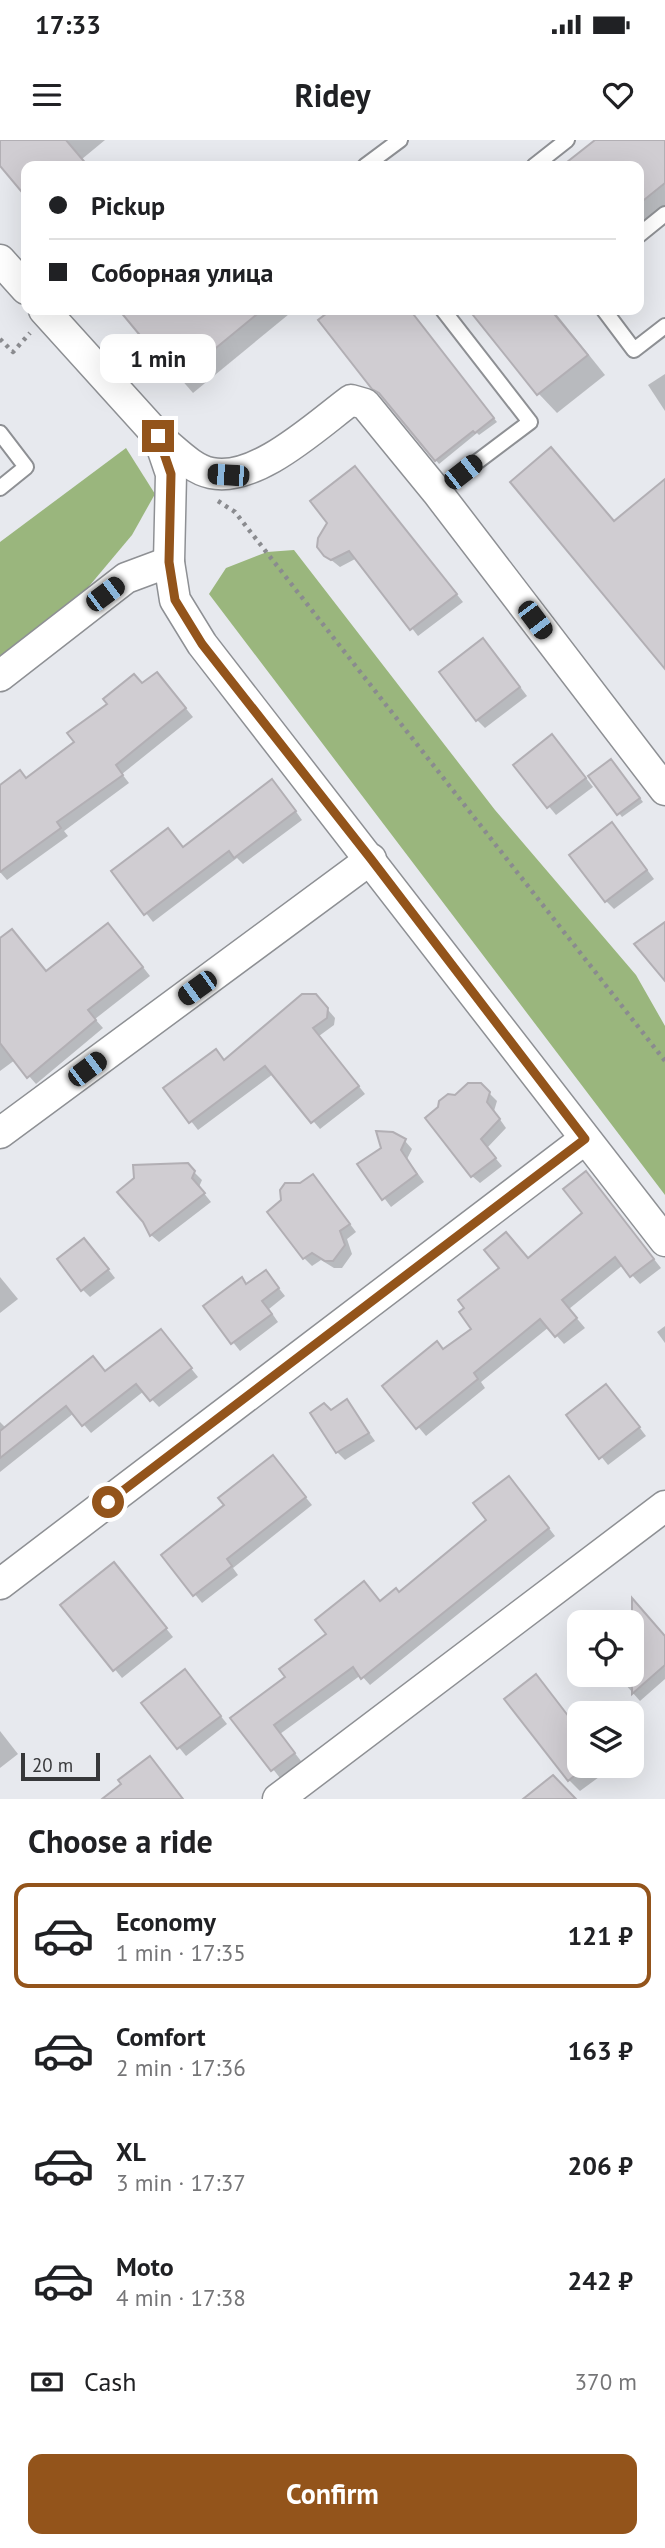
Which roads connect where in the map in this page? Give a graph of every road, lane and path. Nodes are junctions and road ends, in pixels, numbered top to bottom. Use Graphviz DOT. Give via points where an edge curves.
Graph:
graph roads {
  1 [pos="400,140"];
  2 [pos="567,140"];
  3 [pos="372,161"];
  4 [pos="540,161"];
  5 [pos="665,214"];
  6 [pos="644,231"];
  7 [pos="0,260"];
  8 [pos="21,283"];
  9 [pos="447,315"];
  10 [pos="608,315"];
  11 [pos="39,319"];
  12 [pos="665,326"];
  13 [pos="0,339"];
  14 [pos="0,433"];
  15 [pos="158,436"];
  16 [pos="0,488"];
  17 [pos="171,491"];
  18 [pos="437,492"];
  19 [pos="169,562"];
  20 [pos="0,676"];
  21 [pos="665,790"];
  22 [pos="371,859"];
  23 [pos="665,1061"];
  24 [pos="0,1133"];
  25 [pos="585,1139"];
  26 [pos="665,1241"];
  27 [pos="665,1506"];
  28 [pos="0,1584"];
  29 [pos="278,1799"];
  1 -- 3 [label="lane"];
  2 -- 4 [label="lane"];
  5 -- 6 [label="lane"];
  7 -- 8 [label="street"];
  9 -- 18 [label="lane" via="530,422"];
  10 -- 12 [label="lane" via="634,350"];
  11 -- 13 [label="path" via="13,352"];
  11 -- 15 [label="street"];
  14 -- 16 [label="lane" via="26,467"];
  15 -- 17 [label="street" via="171,474"];
  15 -- 18 [label="street" via="193,465 228,475 269,460 352,400 359,400"];
  17 -- 19 [label="street"];
  17 -- 23 [label="path" via="219,501 235,512"];
  18 -- 21 [label="street"];
  19 -- 20 [label="street" via="126,578"];
  19 -- 22 [label="street" via="175,600 202,644"];
  22 -- 24 [label="street"];
  22 -- 25 [label="street"];
  25 -- 26 [label="street"];
  25 -- 28 [label="street"];
  27 -- 29 [label="street"];
}
